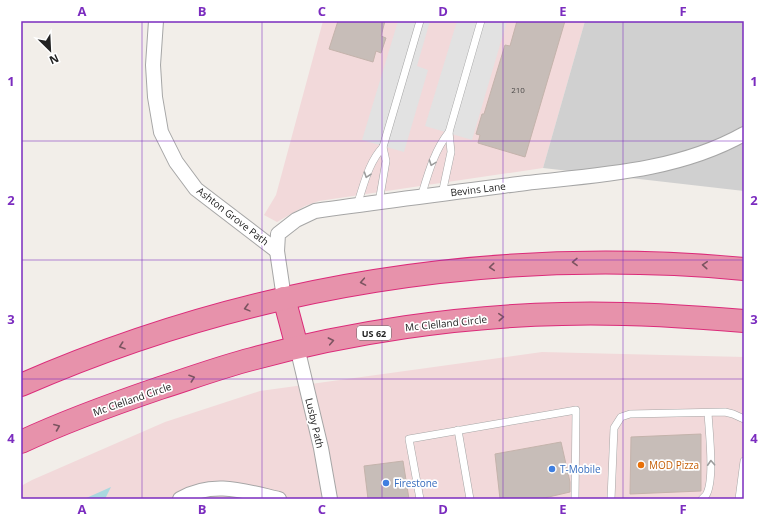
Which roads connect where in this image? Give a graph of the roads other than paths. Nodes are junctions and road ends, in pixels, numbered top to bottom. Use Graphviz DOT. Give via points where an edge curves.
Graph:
graph roads {
  1 [pos="156,21"];
  2 [pos="420,21"];
  3 [pos="481,21"];
  4 [pos="449,132"];
  5 [pos="744,134"];
  6 [pos="383,147"];
  7 [pos="442,194"];
  8 [pos="421,196"];
  9 [pos="379,202"];
  10 [pos="357,205"];
  11 [pos="277,251"];
  12 [pos="744,268"];
  13 [pos="284,298"];
  14 [pos="744,321"];
  15 [pos="297,348"];
  16 [pos="21,385"];
  17 [pos="708,413"];
  18 [pos="744,419"];
  19 [pos="458,430"];
  20 [pos="21,442"];
  21 [pos="744,461"];
  22 [pos="180,499"];
  23 [pos="279,499"];
  24 [pos="330,499"];
  25 [pos="420,499"];
  26 [pos="470,499"];
  27 [pos="575,499"];
  28 [pos="611,499"];
  29 [pos="702,499"];
  30 [pos="739,499"];
  1 -- 11 [label="street, Ashton Grove Path" via="155,96 161,132 176,162 196,189"];
  2 -- 6 [label="lane"];
  3 -- 4 [label="lane"];
  4 -- 7 [label="lane" via="451,152"];
  4 -- 8 [label="lane, one-way" via="436,152"];
  5 -- 7 [label="street, Bevins Lane" via="696,156 638,170"];
  6 -- 9 [label="lane" via="386,161"];
  6 -- 10 [label="lane, one-way" via="371,164"];
  7 -- 8 [label="street, Bevins Lane"];
  8 -- 9 [label="street, Bevins Lane"];
  9 -- 10 [label="street, Bevins Lane"];
  10 -- 11 [label="street, Bevins Lane" via="315,211 296,220 278,234"];
  11 -- 13 [label="street, Bevins Lane"];
  12 -- 13 [label="highway, one-way" via="624,262 523,264 409,275"];
  13 -- 15 [label="highway"];
  13 -- 16 [label="highway, one-way" via="184,324"];
  15 -- 14 [label="highway, Mc Clelland Circle / US 62, one-way" via="395,329 560,314 666,315"];
  20 -- 15 [label="highway, Mc Clelland Circle / US 62, one-way" via="106,407 225,367"];
  15 -- 24 [label="street, Lusby Path" via="321,448"];
  17 -- 18 [label="lane" via="725,412"];
  17 -- 28 [label="lane" via="630,414 621,417 614,428"];
  29 -- 17 [label="lane, one-way" via="710,486 711,472"];
  19 -- 25 [label="lane" via="409,439"];
  19 -- 26 [label="lane"];
  19 -- 27 [label="lane" via="576,410"];
  21 -- 30 [label="lane"];
  22 -- 23 [label="street" via="198,491 222,488"];
}
